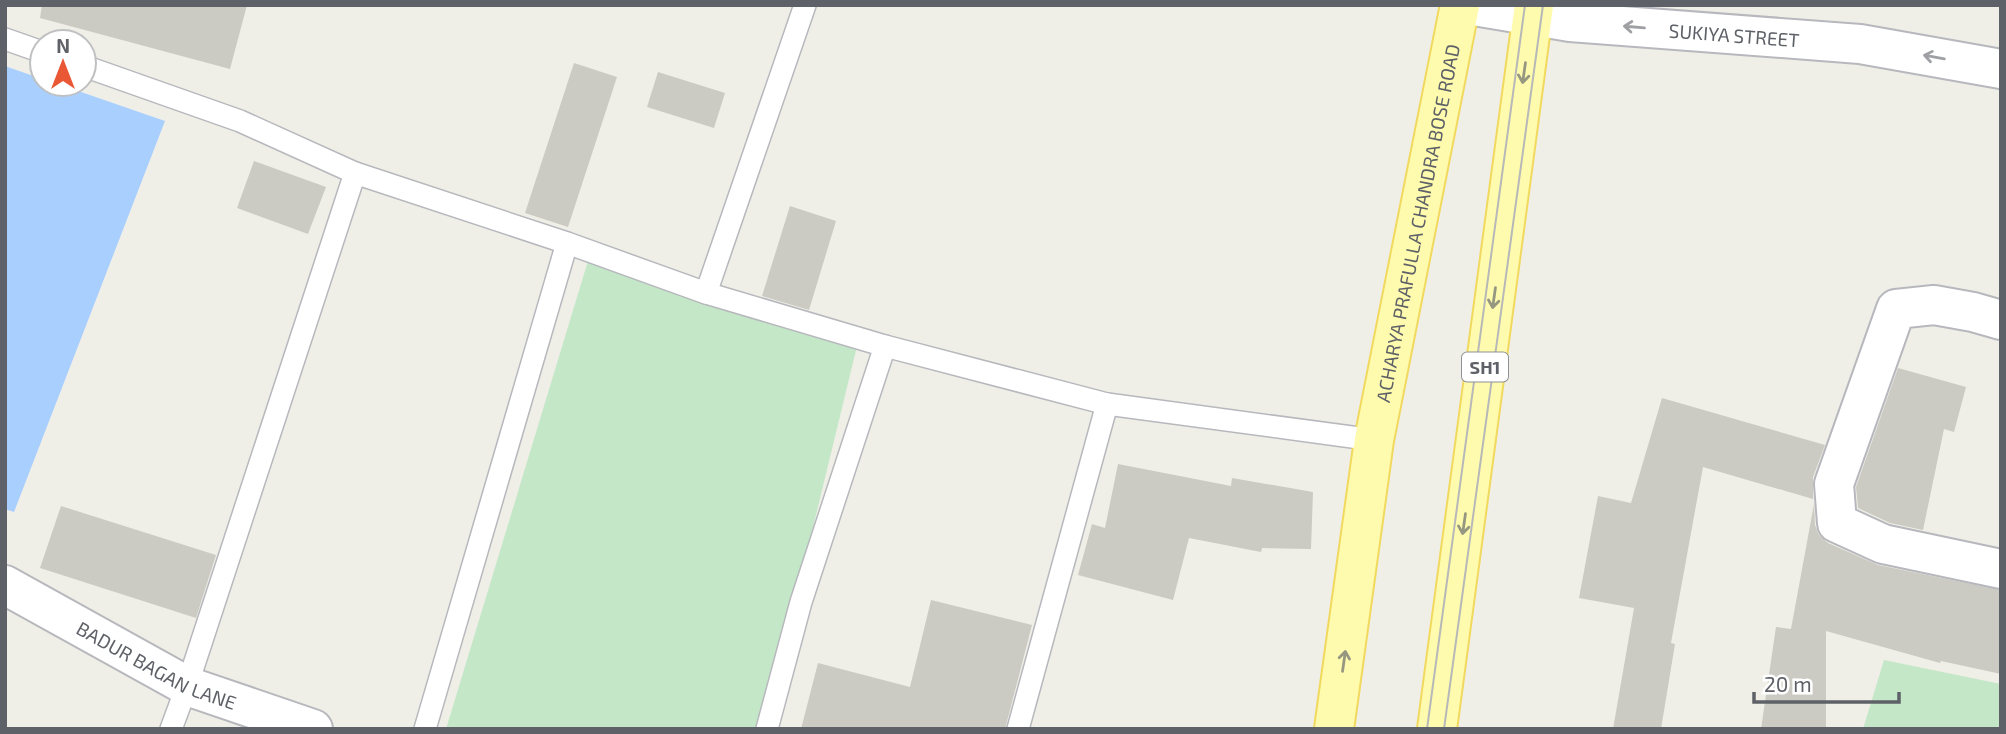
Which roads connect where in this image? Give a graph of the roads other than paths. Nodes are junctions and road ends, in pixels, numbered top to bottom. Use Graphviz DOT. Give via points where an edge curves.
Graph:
graph roads {
  1 [pos="805,5"];
  2 [pos="1460,5"];
  3 [pos="1468,5"];
  4 [pos="1533,10"];
  5 [pos="5,39"];
  6 [pos="28,47"];
  7 [pos="2001,69"];
  8 [pos="98,71"];
  9 [pos="355,173"];
  10 [pos="567,243"];
  11 [pos="706,293"];
  12 [pos="2001,320"];
  13 [pos="885,346"];
  14 [pos="1107,404"];
  15 [pos="1374,440"];
  16 [pos="2001,569"];
  17 [pos="5,585"];
  18 [pos="187,686"];
  19 [pos="171,729"];
  20 [pos="313,729"];
  21 [pos="425,729"];
  22 [pos="767,729"];
  23 [pos="1018,729"];
  24 [pos="1334,729"];
  25 [pos="1437,729"];
  1 -- 11 [label="lane"];
  2 -- 15 [label="main road, ACHARYA PRAFULLA CHANDRA BOSE ROAD"];
  3 -- 4 [label="street, SUKIYA STREET"];
  7 -- 4 [label="street, SUKIYA STREET, one-way" via="1860,44 1570,22"];
  4 -- 25 [label="main road, SH1, one-way"];
  5 -- 6 [label="lane"];
  8 -- 9 [label="lane" via="240,121"];
  9 -- 10 [label="lane"];
  9 -- 18 [label="lane"];
  10 -- 11 [label="lane"];
  10 -- 21 [label="lane"];
  11 -- 13 [label="lane"];
  12 -- 16 [label="street" via="1934,305 1896,309 1834,484 1837,523 1883,544"];
  13 -- 14 [label="lane"];
  13 -- 22 [label="lane" via="801,602"];
  14 -- 15 [label="lane"];
  14 -- 23 [label="lane"];
  24 -- 15 [label="main road, ACHARYA PRAFULLA CHANDRA BOSE ROAD, one-way"];
  17 -- 18 [label="street, BADUR BAGAN LANE"];
  18 -- 19 [label="lane"];
  18 -- 20 [label="street, BADUR BAGAN LANE"];
}
